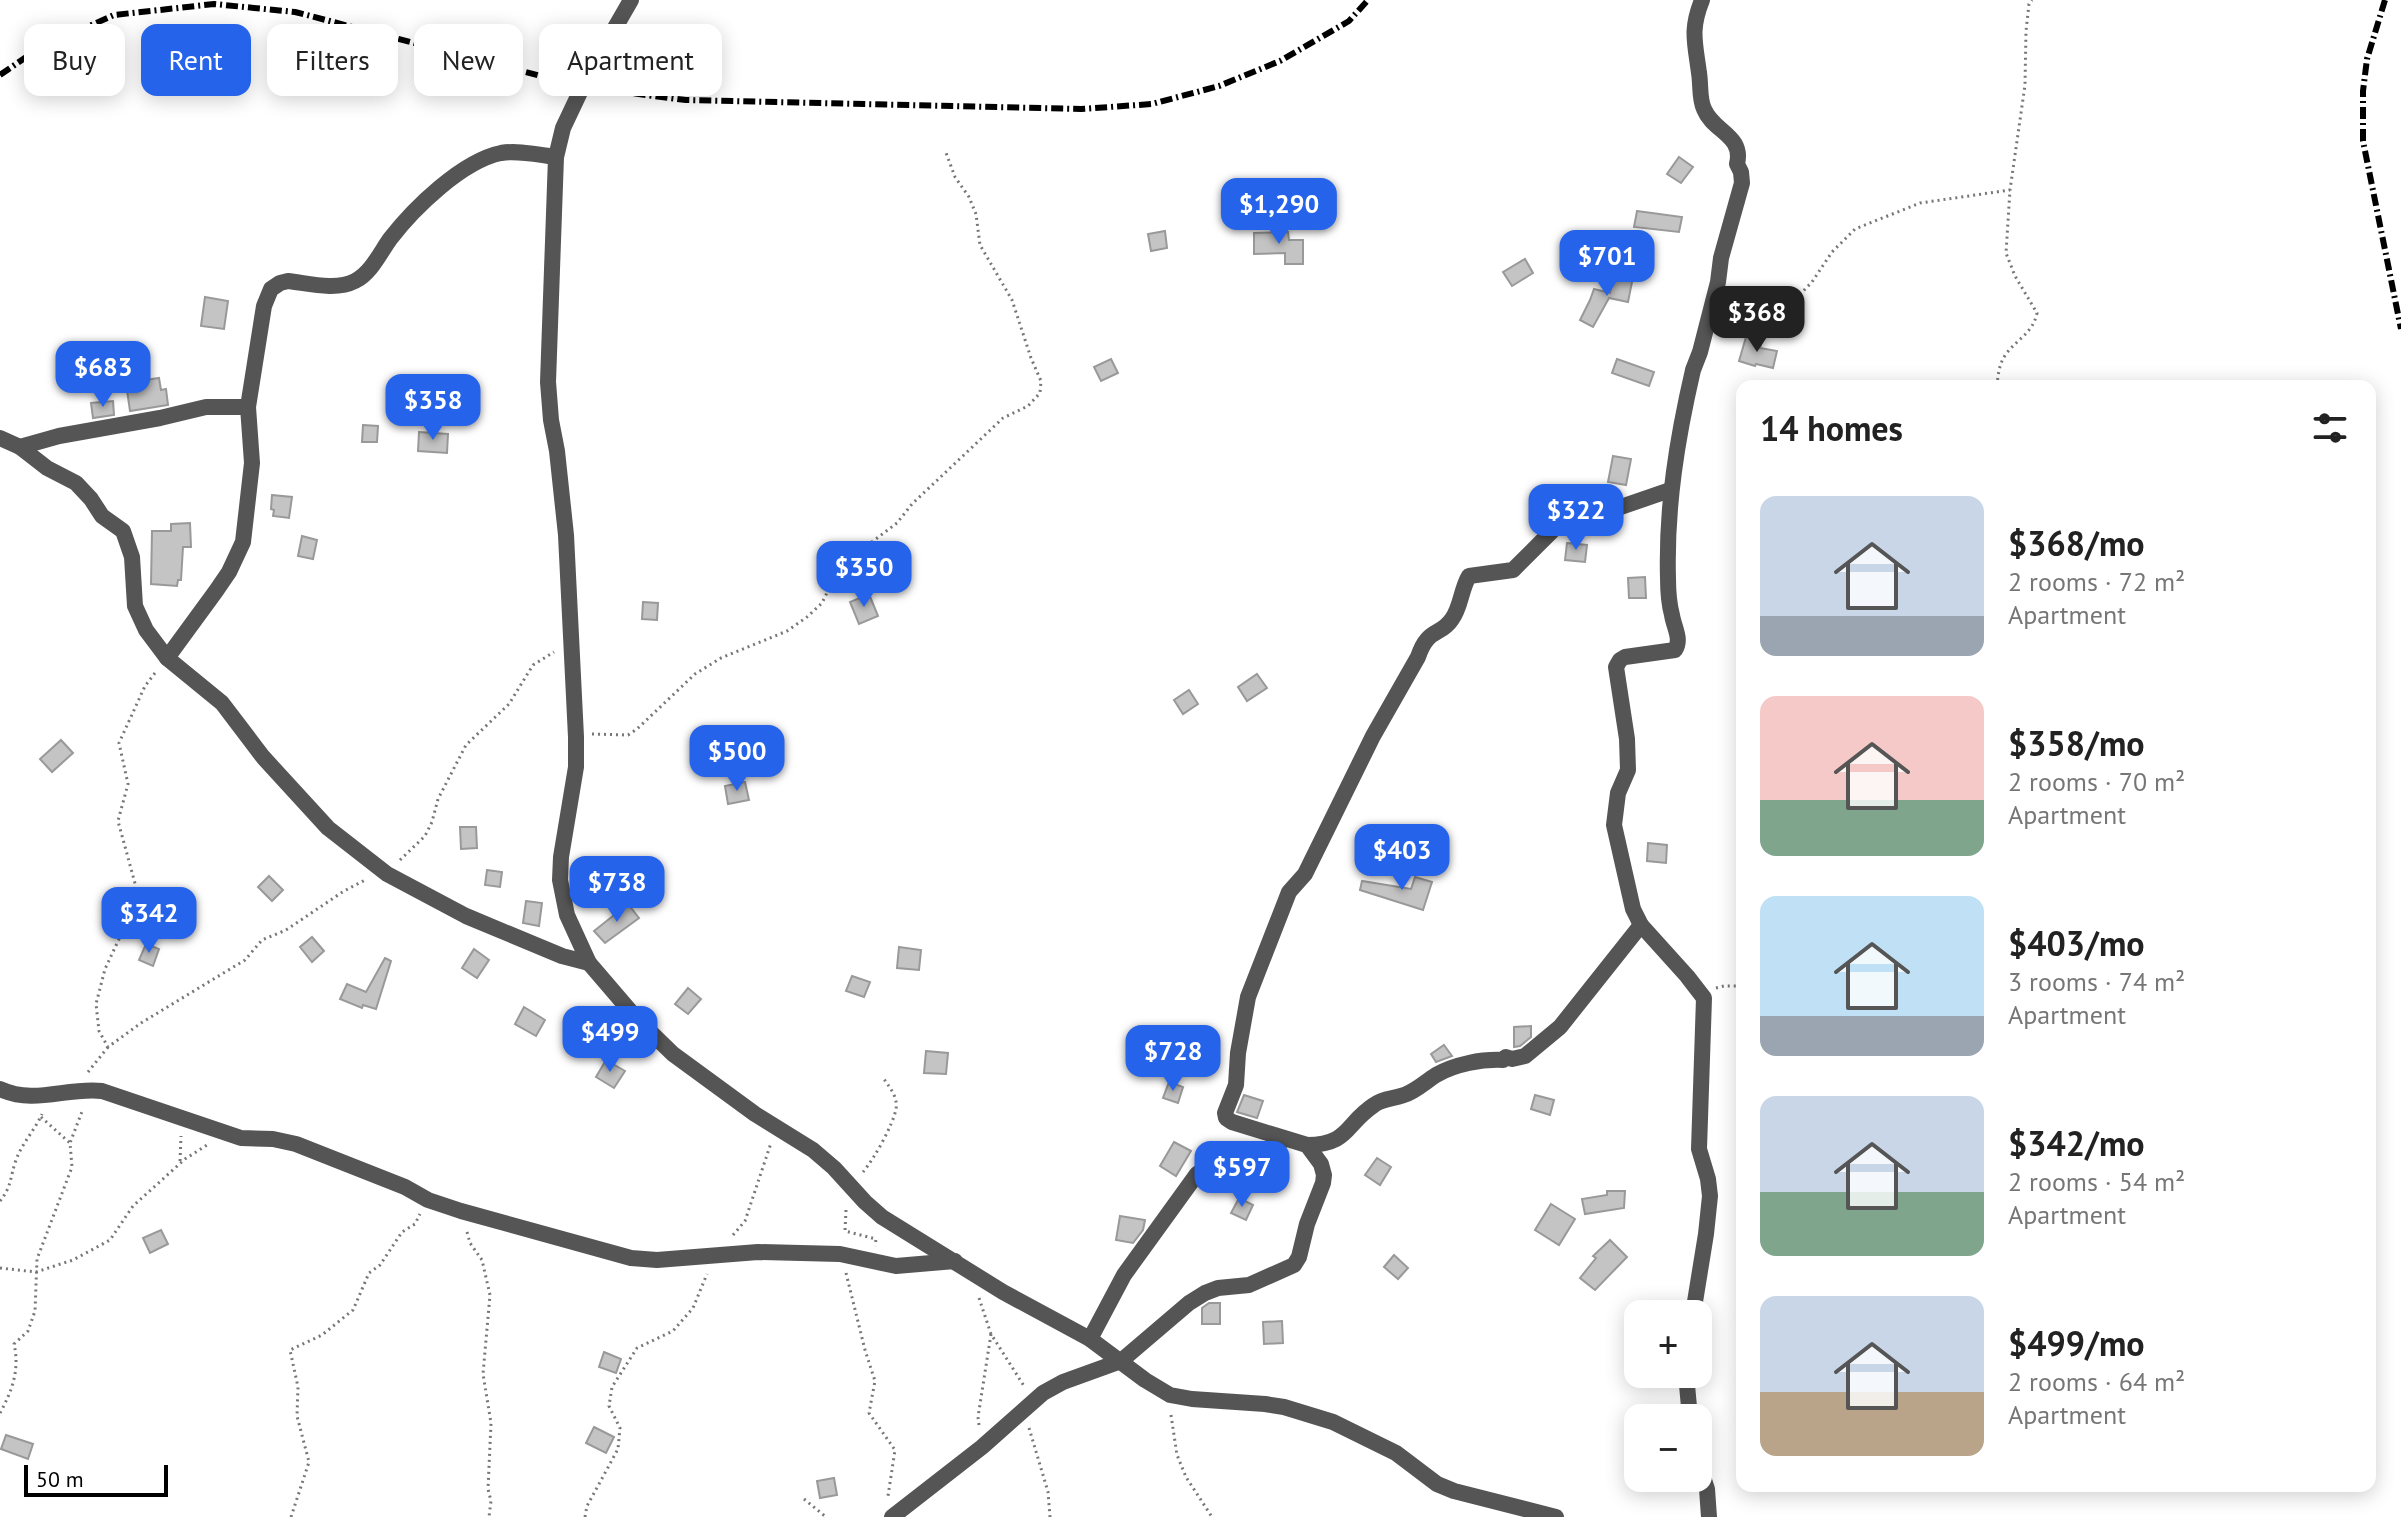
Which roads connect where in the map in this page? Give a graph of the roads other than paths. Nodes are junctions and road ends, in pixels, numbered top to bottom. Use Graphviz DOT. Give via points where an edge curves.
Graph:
graph roads {
  1 [pos="631,0"];
  2 [pos="1702,0"];
  3 [pos="556,157"];
  4 [pos="248,407"];
  5 [pos="0,438"];
  6 [pos="20,447"];
  7 [pos="1670,490"];
  8 [pos="167,658"];
  9 [pos="1641,925"];
  10 [pos="589,963"];
  11 [pos="0,1089"];
  12 [pos="1284,1139"];
  13 [pos="1307,1145"];
  14 [pos="955,1261"];
  15 [pos="1695,1300"];
  16 [pos="1090,1339"];
  17 [pos="1121,1361"];
  18 [pos="1707,1492"];
  19 [pos="892,1517"];
  20 [pos="1556,1517"];
  21 [pos="1709,1517"];
  1 -- 3 [label="street" via="589,73 563,128"];
  2 -- 7 [label="street" via="1694,44 1704,110 1735,142 1742,183 1685,401"];
  3 -- 4 [label="street" via="505,152 464,170 416,209 355,281 288,281 274,286 264,306"];
  3 -- 10 [label="street" via="548,382 566,535 576,737 560,880 567,915"];
  4 -- 6 [label="street" via="206,407"];
  4 -- 8 [label="street" via="252,463 243,542 223,582"];
  5 -- 6 [label="street"];
  6 -- 8 [label="street" via="76,483 102,516 123,531 132,557 135,606"];
  7 -- 9 [label="street" via="1668,578 1678,647 1625,657 1616,670 1628,770 1618,793 1614,825"];
  7 -- 12 [label="street" via="1612,510 1568,512 1513,570 1469,576 1452,620 1422,643 1305,874 1289,892 1248,997 1226,1118"];
  8 -- 10 [label="street" via="222,703 328,828 387,874 466,916"];
  9 -- 13 [label="street" via="1560,1027 1525,1056 1451,1069 1372,1106 1332,1143"];
  9 -- 15 [label="street" via="1704,998 1699,1149 1710,1196"];
  10 -- 14 [label="street" via="673,1054 813,1150 882,1217"];
  11 -- 14 [label="street" via="32,1098 102,1091 241,1138 296,1144 428,1200 631,1258 758,1252 840,1254 896,1266"];
  12 -- 13 [label="street"];
  12 -- 16 [label="street" via="1262,1155 1197,1174 1124,1275"];
  13 -- 17 [label="street" via="1324,1175 1294,1265 1249,1285 1205,1293"];
  14 -- 16 [label="street"];
  16 -- 17 [label="street"];
  17 -- 19 [label="street" via="1043,1393"];
  17 -- 20 [label="street" via="1170,1395 1284,1407 1333,1422 1396,1453 1437,1484"];
  18 -- 21 [label="street"];
}
